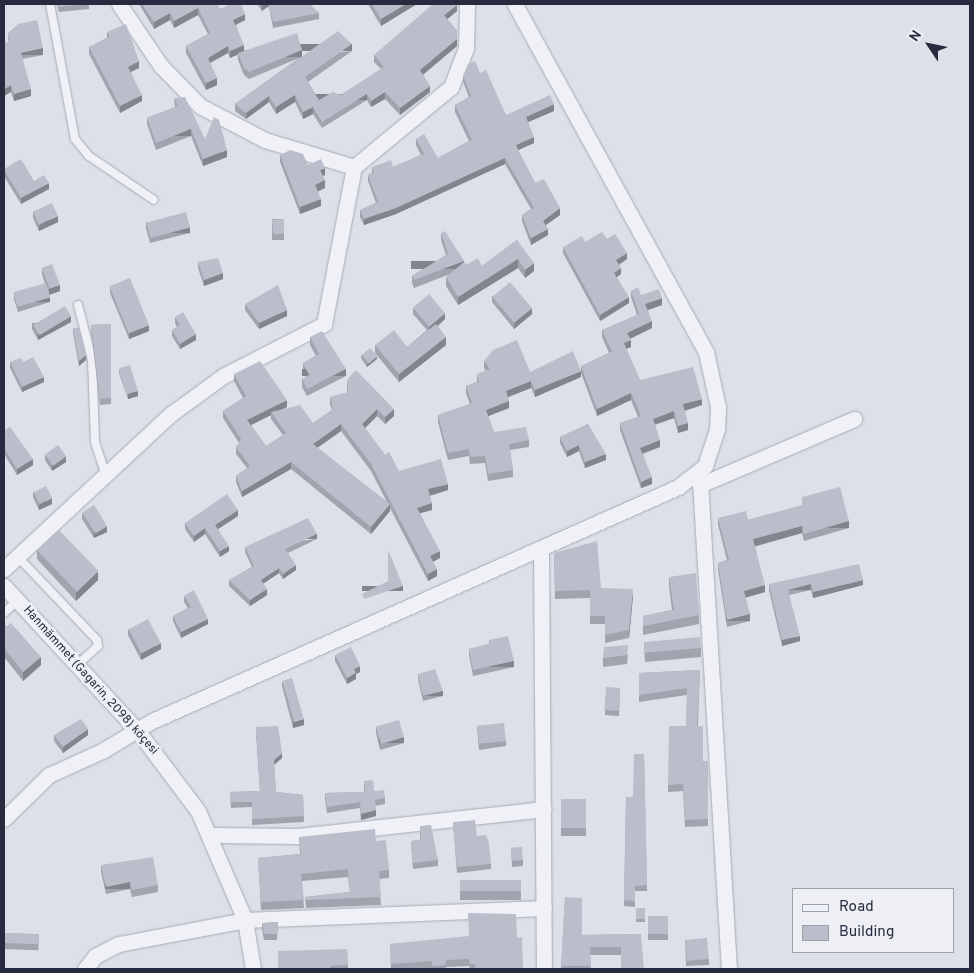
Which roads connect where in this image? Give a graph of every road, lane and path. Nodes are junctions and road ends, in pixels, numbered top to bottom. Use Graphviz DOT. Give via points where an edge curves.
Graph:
graph roads {
  1 [pos="50,4"];
  2 [pos="119,4"];
  3 [pos="467,4"];
  4 [pos="515,4"];
  5 [pos="354,167"];
  6 [pos="154,200"];
  7 [pos="78,305"];
  8 [pos="854,419"];
  9 [pos="105,472"];
  10 [pos="541,550"];
  11 [pos="17,556"];
  12 [pos="4,569"];
  13 [pos="4,586"];
  14 [pos="18,601"];
  15 [pos="4,613"];
  16 [pos="77,665"];
  17 [pos="137,730"];
  18 [pos="544,809"];
  19 [pos="4,818"];
  20 [pos="212,835"];
  21 [pos="544,908"];
  22 [pos="245,920"];
  23 [pos="85,969"];
  24 [pos="253,969"];
  25 [pos="544,969"];
  26 [pos="729,969"];
  1 -- 6 [label="lane" via="75,139 89,156"];
  2 -- 5 [label="street" via="161,66 200,106 265,140"];
  3 -- 5 [label="street" via="466,48 451,87"];
  4 -- 10 [label="street" via="706,352 718,407 712,448 695,478"];
  5 -- 9 [label="street" via="324,324 217,380"];
  7 -- 9 [label="lane" via="92,359 95,442"];
  8 -- 26 [label="street" via="700,485"];
  9 -- 11 [label="street"];
  10 -- 17 [label="street"];
  10 -- 18 [label="street"];
  11 -- 12 [label="street"];
  11 -- 16 [label="lane" via="97,640 98,646"];
  13 -- 14 [label="street, Hanmämmet (Gagarin, 2098) köçesi"];
  14 -- 15 [label="lane"];
  14 -- 16 [label="street, Hanmämmet (Gagarin, 2098) köçesi"];
  16 -- 17 [label="street, Hanmämmet (Gagarin, 2098) köçesi"];
  17 -- 19 [label="street" via="49,775"];
  17 -- 20 [label="street, Hanmämmet (Gagarin, 2098) köçesi"];
  18 -- 20 [label="street" via="300,836"];
  18 -- 21 [label="street"];
  20 -- 22 [label="street, Hanmämmet (Gagarin, 2098) köçesi"];
  21 -- 22 [label="street"];
  21 -- 25 [label="street"];
  22 -- 23 [label="street" via="119,944 95,956"];
  22 -- 24 [label="street, Hanmämmet (Gagarin, 2098) köçesi"];
}
